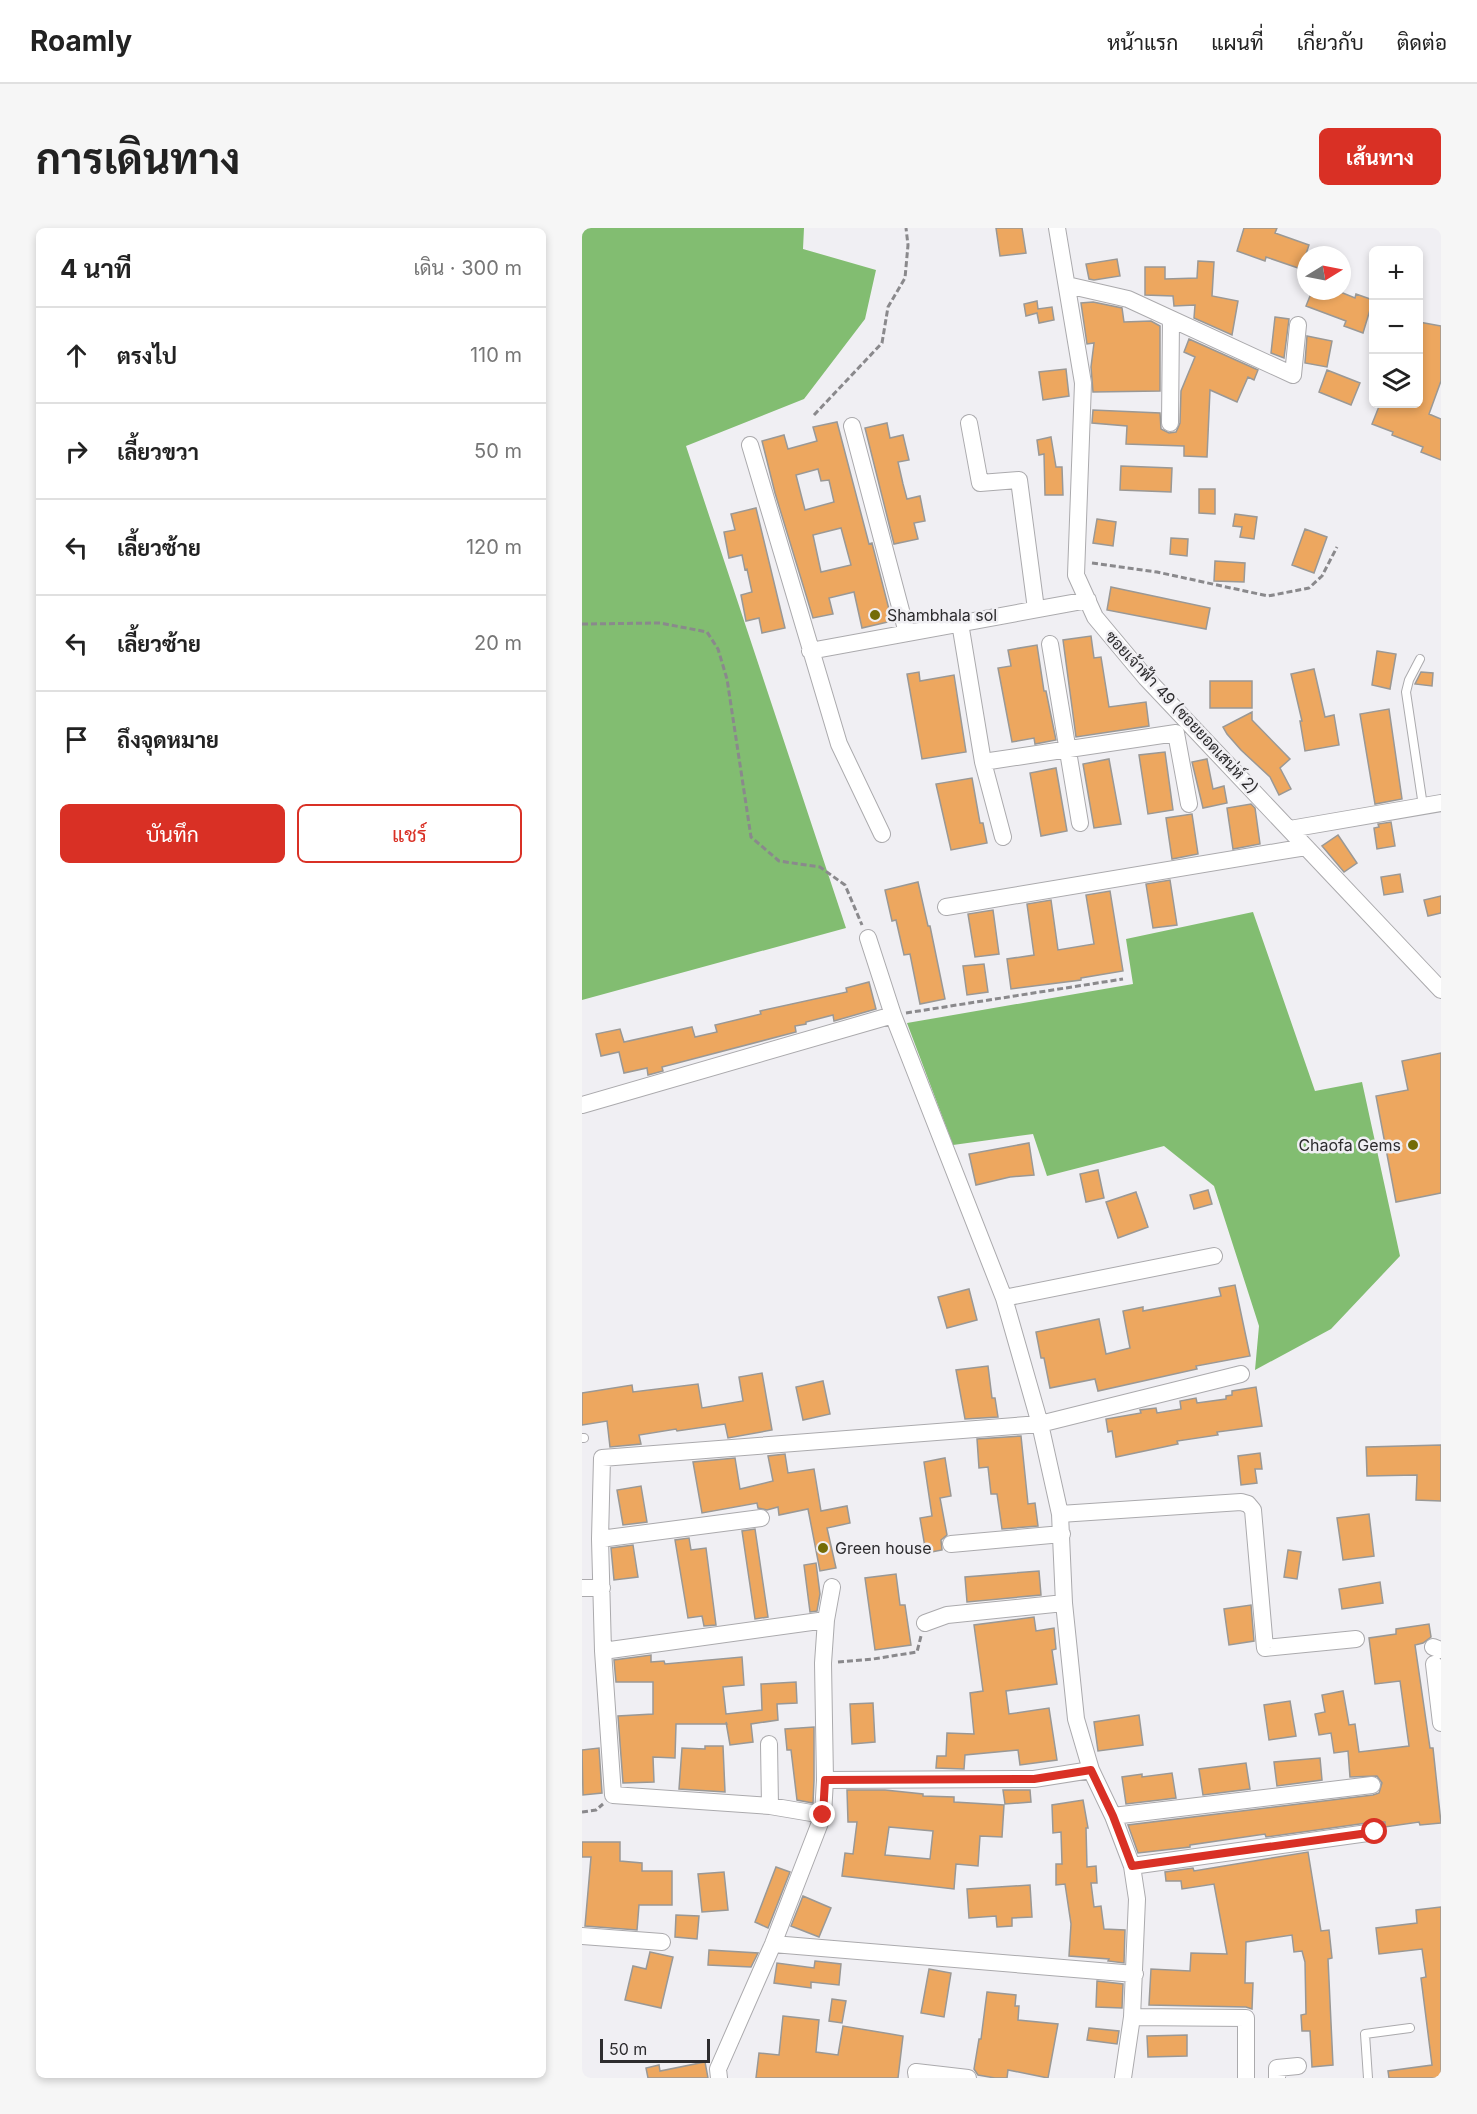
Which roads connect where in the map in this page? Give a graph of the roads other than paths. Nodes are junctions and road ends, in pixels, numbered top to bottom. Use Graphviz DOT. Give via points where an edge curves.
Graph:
graph roads {
  1 [pos="1057,228"];
  2 [pos="1067,285"];
  3 [pos="1170,320"];
  4 [pos="1298,325"];
  5 [pos="969,423"];
  6 [pos="1170,423"];
  7 [pos="852,426"];
  8 [pos="750,445"];
  9 [pos="1088,600"];
  10 [pos="1036,609"];
  11 [pos="960,623"];
  12 [pos="907,633"];
  13 [pos="1050,644"];
  14 [pos="810,651"];
  15 [pos="1420,658"];
  16 [pos="1067,749"];
  17 [pos="983,762"];
  18 [pos="1441,803"];
  19 [pos="1189,804"];
  20 [pos="1423,806"];
  21 [pos="1080,823"];
  22 [pos="1290,829"];
  23 [pos="882,834"];
  24 [pos="1003,837"];
  25 [pos="1306,847"];
  26 [pos="946,907"];
  27 [pos="868,938"];
  28 [pos="1441,990"];
  29 [pos="893,1015"];
  30 [pos="582,1105"];
  31 [pos="1214,1256"];
  32 [pos="1004,1298"];
  33 [pos="1241,1374"];
  34 [pos="1040,1424"];
  35 [pos="1060,1514"];
  36 [pos="761,1518"];
  37 [pos="1062,1534"];
  38 [pos="600,1539"];
  39 [pos="951,1544"];
  40 [pos="832,1587"];
  41 [pos="582,1588"];
  42 [pos="602,1588"];
  43 [pos="1064,1603"];
  44 [pos="826,1620"];
  45 [pos="925,1623"];
  46 [pos="1356,1639"];
  47 [pos="603,1651"];
  48 [pos="1436,1653"];
  49 [pos="1441,1723"];
  50 [pos="769,1744"];
  51 [pos="1091,1770"];
  52 [pos="825,1780"];
  53 [pos="1372,1785"];
  54 [pos="770,1806"];
  55 [pos="823,1815"];
  56 [pos="1113,1816"];
  57 [pos="1375,1832"];
  58 [pos="1132,1866"];
  59 [pos="582,1936"];
  60 [pos="662,1942"];
  61 [pos="773,1944"];
  62 [pos="1135,1974"];
  63 [pos="1132,2017"];
  64 [pos="1410,2028"];
  65 [pos="1298,2066"];
  66 [pos="719,2078"];
  67 [pos="917,2078"];
  68 [pos="968,2078"];
  69 [pos="1123,2078"];
  70 [pos="1245,2078"];
  71 [pos="1277,2078"];
  72 [pos="1368,2078"];
  1 -- 2 [label="street, ซอยเจ้าฟ้า 49 (ซอยยอดเสน่ห์ 2)"];
  2 -- 3 [label="street" via="1128,299"];
  2 -- 9 [label="street, ซอยเจ้าฟ้า 49 (ซอยยอดเสน่ห์ 2)" via="1083,383 1076,575"];
  3 -- 4 [label="street" via="1293,375"];
  3 -- 6 [label="street"];
  5 -- 10 [label="street" via="980,483 1019,480"];
  7 -- 12 [label="street"];
  8 -- 14 [label="street"];
  9 -- 10 [label="street"];
  9 -- 22 [label="street, ซอยเจ้าฟ้า 49 (ซอยยอดเสน่ห์ 2)" via="1095,617 1146,678"];
  10 -- 11 [label="street"];
  11 -- 12 [label="street"];
  11 -- 17 [label="street"];
  12 -- 14 [label="street"];
  13 -- 16 [label="street"];
  14 -- 23 [label="street" via="839,744"];
  15 -- 20 [label="lane" via="1406,692"];
  16 -- 17 [label="street"];
  16 -- 19 [label="street" via="1176,733"];
  16 -- 21 [label="street"];
  17 -- 24 [label="street"];
  18 -- 20 [label="street"];
  20 -- 22 [label="street"];
  22 -- 25 [label="street, ซอยเจ้าฟ้า 49 (ซอยยอดเสน่ห์ 2)"];
  25 -- 26 [label="street"];
  25 -- 28 [label="street, ซอยเจ้าฟ้า 49 (ซอยยอดเสน่ห์ 2)"];
  27 -- 29 [label="street"];
  29 -- 30 [label="street"];
  29 -- 32 [label="street"];
  31 -- 32 [label="street"];
  32 -- 34 [label="street"];
  33 -- 34 [label="street"];
  34 -- 35 [label="street"];
  34 -- 38 [label="street" via="602,1458"];
  35 -- 37 [label="street"];
  35 -- 46 [label="street" via="1248,1504 1253,1510 1265,1648"];
  36 -- 38 [label="street"];
  37 -- 39 [label="street"];
  37 -- 43 [label="street"];
  38 -- 42 [label="street"];
  40 -- 44 [label="street"];
  41 -- 42 [label="street"];
  42 -- 47 [label="street"];
  43 -- 45 [label="street" via="948,1615"];
  43 -- 51 [label="street" via="1076,1719"];
  44 -- 47 [label="street"];
  44 -- 52 [label="street"];
  47 -- 54 [label="street" via="613,1795"];
  48 -- 49 [label="street"];
  50 -- 54 [label="street"];
  51 -- 52 [label="street" via="1034,1779"];
  51 -- 56 [label="street"];
  52 -- 55 [label="street"];
  53 -- 56 [label="street"];
  54 -- 55 [label="street"];
  55 -- 61 [label="street"];
  56 -- 58 [label="street"];
  57 -- 58 [label="street"];
  58 -- 62 [label="street" via="1137,1899"];
  59 -- 60 [label="street"];
  61 -- 62 [label="street"];
  61 -- 66 [label="street" via="717,2069"];
  62 -- 63 [label="street"];
  63 -- 69 [label="street"];
  63 -- 70 [label="street" via="1246,2018"];
  64 -- 72 [label="lane" via="1365,2034"];
  65 -- 71 [label="street" via="1277,2068"];
  67 -- 68 [label="street" via="916,2072"];
}
